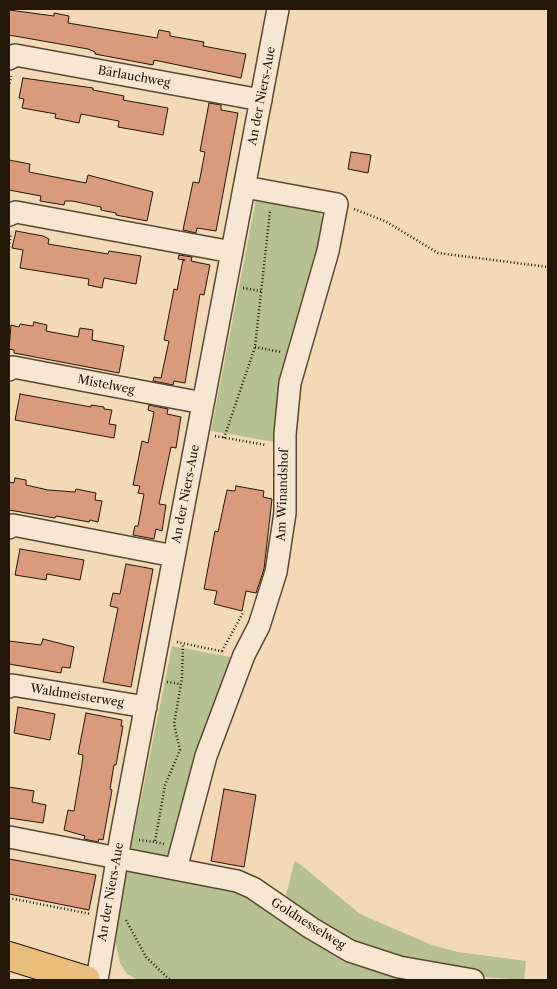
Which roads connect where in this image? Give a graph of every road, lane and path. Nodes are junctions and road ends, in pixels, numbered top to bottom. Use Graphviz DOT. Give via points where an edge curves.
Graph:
graph roads {
  1 [pos="278,9"];
  2 [pos="9,59"];
  3 [pos="261,100"];
  4 [pos="244,187"];
  5 [pos="272,192"];
  6 [pos="337,204"];
  7 [pos="9,215"];
  8 [pos="232,252"];
  9 [pos="548,267"];
  10 [pos="255,347"];
  11 [pos="297,356"];
  12 [pos="9,370"];
  13 [pos="203,403"];
  14 [pos="198,433"];
  15 [pos="224,438"];
  16 [pos="285,448"];
  17 [pos="9,528"];
  18 [pos="174,556"];
  19 [pos="158,638"];
  20 [pos="183,644"];
  21 [pos="244,655"];
  22 [pos="9,687"];
  23 [pos="146,707"];
  24 [pos="9,837"];
  25 [pos="181,847"];
  26 [pos="117,858"];
  27 [pos="176,869"];
  28 [pos="9,898"];
  29 [pos="116,917"];
  30 [pos="9,956"];
  31 [pos="86,980"];
  32 [pos="97,980"];
  33 [pos="170,980"];
  34 [pos="473,980"];
  1 -- 3 [label="street, An der Niers-Aue"];
  2 -- 3 [label="street, Bärlauchweg" via="15,55"];
  3 -- 4 [label="street, An der Niers-Aue"];
  4 -- 5 [label="street"];
  4 -- 8 [label="street, An der Niers-Aue"];
  5 -- 6 [label="street"];
  5 -- 10 [label="path"];
  6 -- 9 [label="path" via="385,221 438,253"];
  6 -- 11 [label="street, Am Winandshof" via="328,251"];
  7 -- 8 [label="street" via="16,212"];
  8 -- 13 [label="street, An der Niers-Aue"];
  10 -- 11 [label="path"];
  10 -- 15 [label="path"];
  11 -- 16 [label="street, Am Winandshof" via="290,383"];
  12 -- 13 [label="street, Mistelweg" via="13,367"];
  13 -- 14 [label="street, An der Niers-Aue"];
  14 -- 15 [label="path"];
  14 -- 18 [label="street, An der Niers-Aue"];
  15 -- 16 [label="path"];
  16 -- 21 [label="street, Am Winandshof" via="285,513 279,559 265,610"];
  17 -- 18 [label="street" via="13,526"];
  18 -- 19 [label="street, An der Niers-Aue"];
  19 -- 20 [label="path"];
  19 -- 23 [label="street, An der Niers-Aue"];
  20 -- 21 [label="path"];
  20 -- 25 [label="path" via="182,678 174,724 180,750 165,785 155,842"];
  21 -- 25 [label="street, Am Winandshof" via="206,756"];
  22 -- 23 [label="street, Waldmeisterweg"];
  23 -- 26 [label="street, An der Niers-Aue"];
  24 -- 26 [label="street"];
  25 -- 27 [label="street, Am Winandshof"];
  26 -- 27 [label="street"];
  26 -- 29 [label="street, An der Niers-Aue"];
  27 -- 34 [label="street, Goldnesselweg" via="219,876 253,888 311,928 366,957 416,971"];
  28 -- 29 [label="path"];
  29 -- 32 [label="street, An der Niers-Aue"];
  29 -- 33 [label="path" via="127,926 146,957"];
  30 -- 31 [label="main road"];
}
